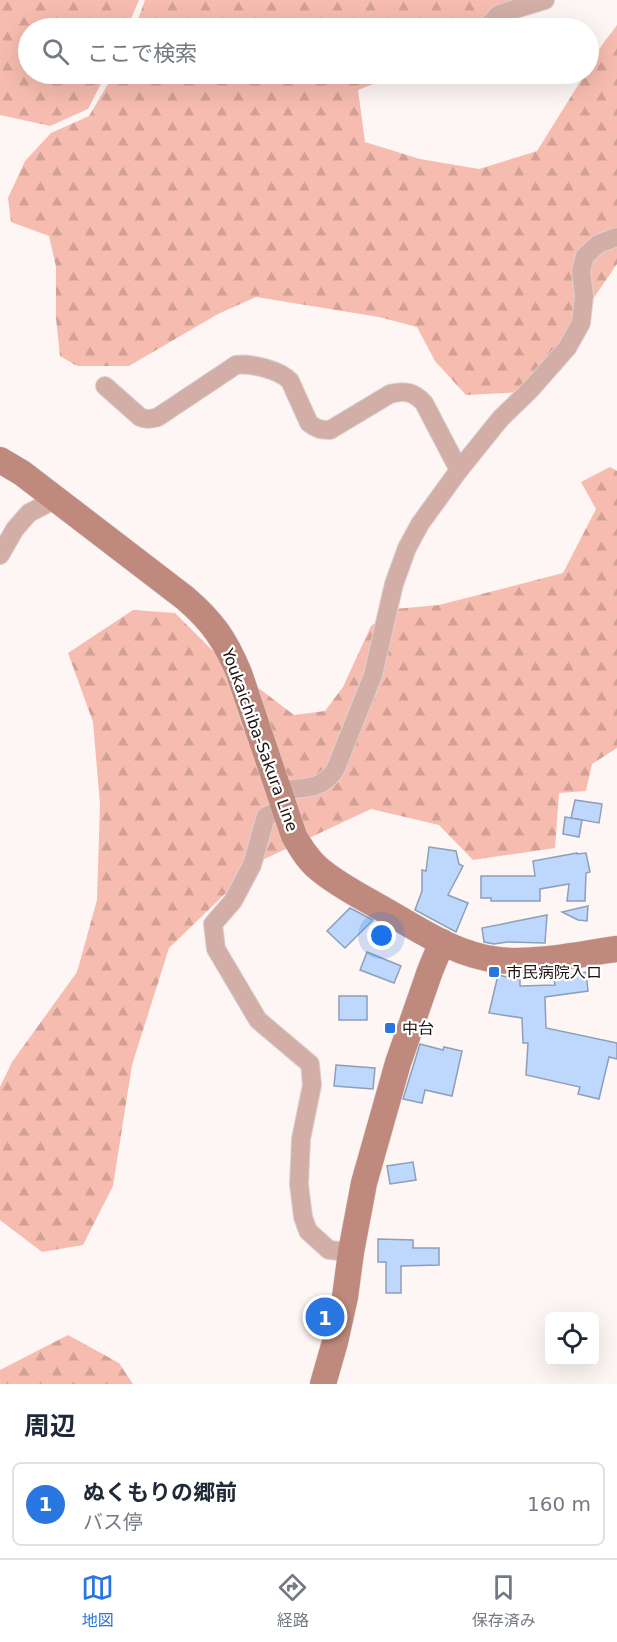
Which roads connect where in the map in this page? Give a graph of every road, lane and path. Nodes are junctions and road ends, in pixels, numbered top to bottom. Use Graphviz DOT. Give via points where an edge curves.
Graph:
graph roads {
  1 [pos="545,0"];
  2 [pos="495,18"];
  3 [pos="617,237"];
  4 [pos="105,386"];
  5 [pos="0,460"];
  6 [pos="459,470"];
  7 [pos="56,499"];
  8 [pos="7,528"];
  9 [pos="0,555"];
  10 [pos="281,799"];
  11 [pos="442,942"];
  12 [pos="617,950"];
  13 [pos="351,1252"];
  14 [pos="323,1384"];
  1 -- 2 [label="street"];
  3 -- 6 [label="street" via="598,244 585,256 580,323 567,348 501,418"];
  4 -- 6 [label="street" via="140,417 151,419 236,365 244,364 285,376 309,423 322,430 330,430 390,394 408,392 424,403"];
  5 -- 7 [label="main road, Youkaichiba-Sakura Line"];
  6 -- 10 [label="street" via="420,524 408,549 394,584 373,675 336,768 321,784"];
  7 -- 8 [label="street"];
  7 -- 10 [label="main road, Youkaichiba-Sakura Line" via="185,598 220,634 239,673"];
  8 -- 9 [label="street"];
  10 -- 11 [label="main road, Youkaichiba-Sakura Line" via="294,836 318,868"];
  10 -- 13 [label="street" via="266,816 252,865 233,901 213,924 216,949 258,1020 309,1064 312,1085 301,1139 299,1184 303,1217 308,1231 328,1250"];
  11 -- 12 [label="main road, Youkaichiba-Sakura Line" via="465,953 501,960"];
  11 -- 13 [label="main road" via="389,1090 364,1183"];
  13 -- 14 [label="main road" via="345,1297"];
}
